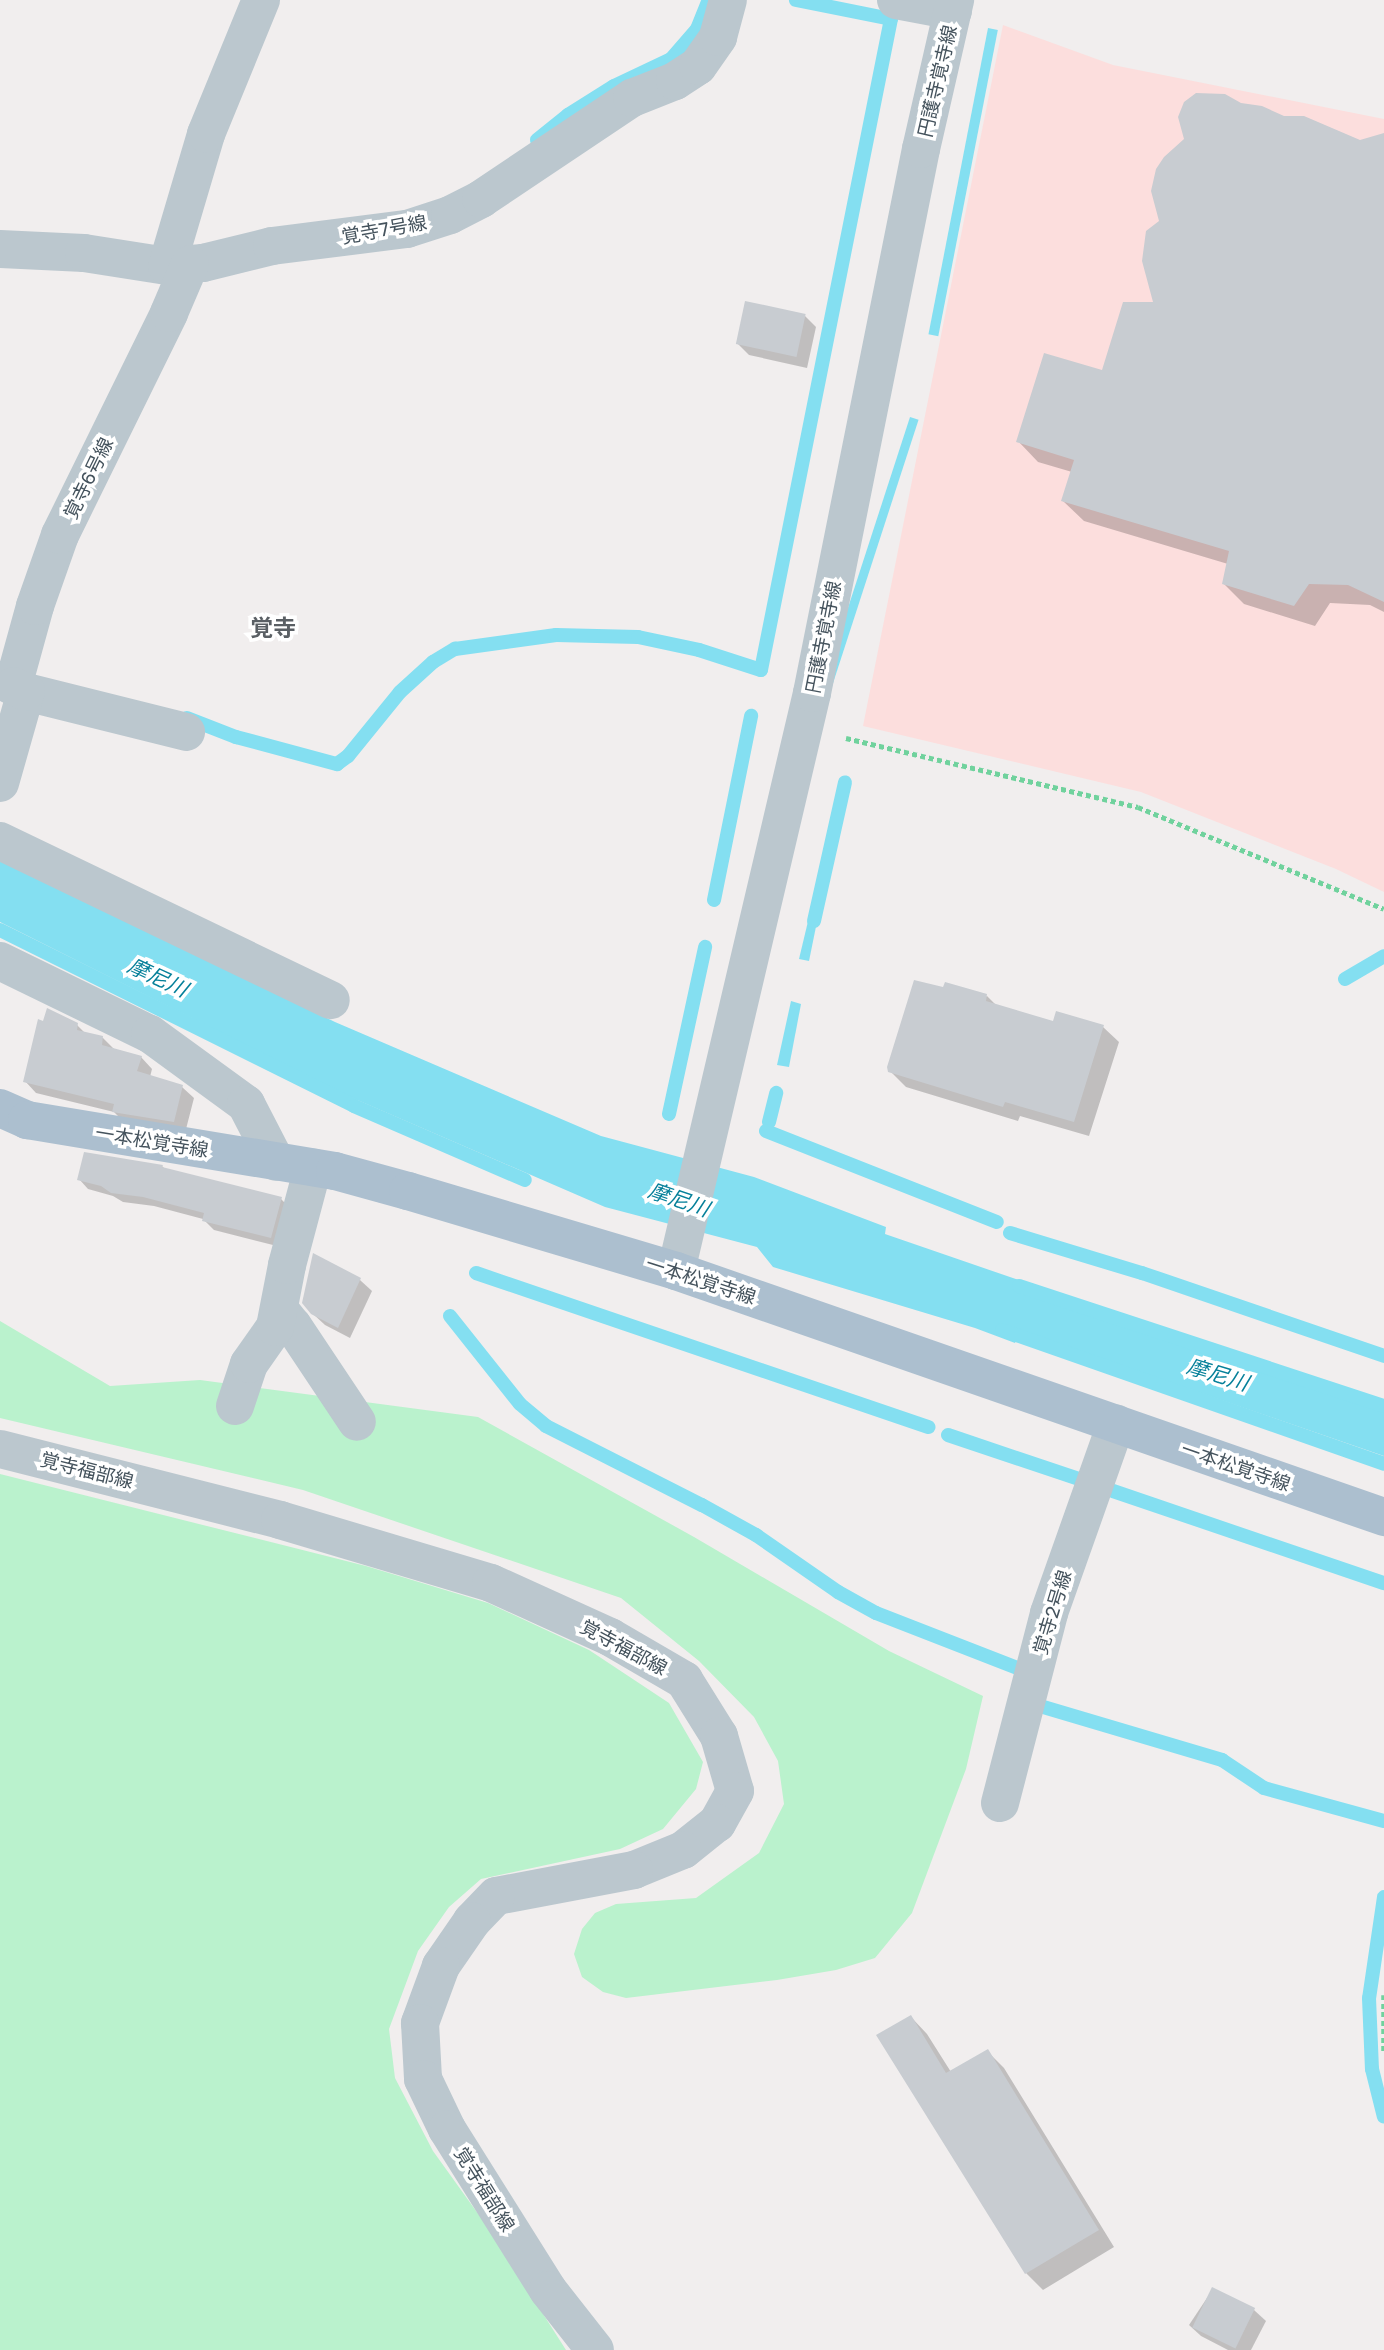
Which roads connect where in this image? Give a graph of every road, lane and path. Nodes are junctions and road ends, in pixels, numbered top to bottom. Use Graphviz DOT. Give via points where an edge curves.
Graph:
graph roads {
  1 [pos="261,0"];
  2 [pos="728,0"];
  3 [pos="897,0"];
  4 [pos="954,5"];
  5 [pos="0,249"];
  6 [pos="178,265"];
  7 [pos="13,686"];
  8 [pos="804,725"];
  9 [pos="186,732"];
  10 [pos="0,783"];
  11 [pos="0,841"];
  12 [pos="1384,909"];
  13 [pos="0,961"];
  14 [pos="331,1000"];
  15 [pos="9,1119"];
  16 [pos="276,1161"];
  17 [pos="313,1167"];
  18 [pos="680,1256"];
  19 [pos="279,1309"];
  20 [pos="235,1406"];
  21 [pos="357,1422"];
  22 [pos="1116,1424"];
  23 [pos="0,1449"];
  24 [pos="1384,1517"];
  25 [pos="1000,1803"];
  26 [pos="1384,1995"];
  27 [pos="1384,2054"];
  28 [pos="594,2350"];
  1 -- 6 [label="street, 覚寺6号線" via="206,134"];
  2 -- 6 [label="street, 覚寺7号線" via="718,37 698,66 632,98 450,215 407,229 272,246"];
  3 -- 4 [label="street"];
  4 -- 8 [label="street, 円護寺覚寺線"];
  5 -- 6 [label="street, 覚寺7号線" via="84,253"];
  6 -- 7 [label="street, 覚寺6号線" via="169,313 60,535"];
  7 -- 9 [label="street"];
  7 -- 10 [label="street, 覚寺6号線"];
  8 -- 12 [label="path" via="1138,807"];
  8 -- 18 [label="street, 円護寺覚寺線"];
  11 -- 14 [label="street"];
  13 -- 16 [label="street" via="150,1034 246,1104"];
  15 -- 16 [label="main road, 一本松覚寺線"];
  16 -- 17 [label="main road, 一本松覚寺線"];
  17 -- 18 [label="main road, 一本松覚寺線"];
  17 -- 19 [label="street"];
  18 -- 22 [label="main road, 一本松覚寺線"];
  19 -- 20 [label="street" via="275,1327 249,1364"];
  19 -- 21 [label="street"];
  22 -- 24 [label="main road, 一本松覚寺線"];
  22 -- 25 [label="street, 覚寺2号線" via="1049,1613"];
  23 -- 28 [label="street, 覚寺福部線" via="281,1520 491,1583 610,1637 684,1680 719,1736 736,1791 717,1823 683,1850 634,1870 496,1896 441,1966 420,2024 423,2078 447,2129 548,2290"];
  26 -- 27 [label="path"];
}
